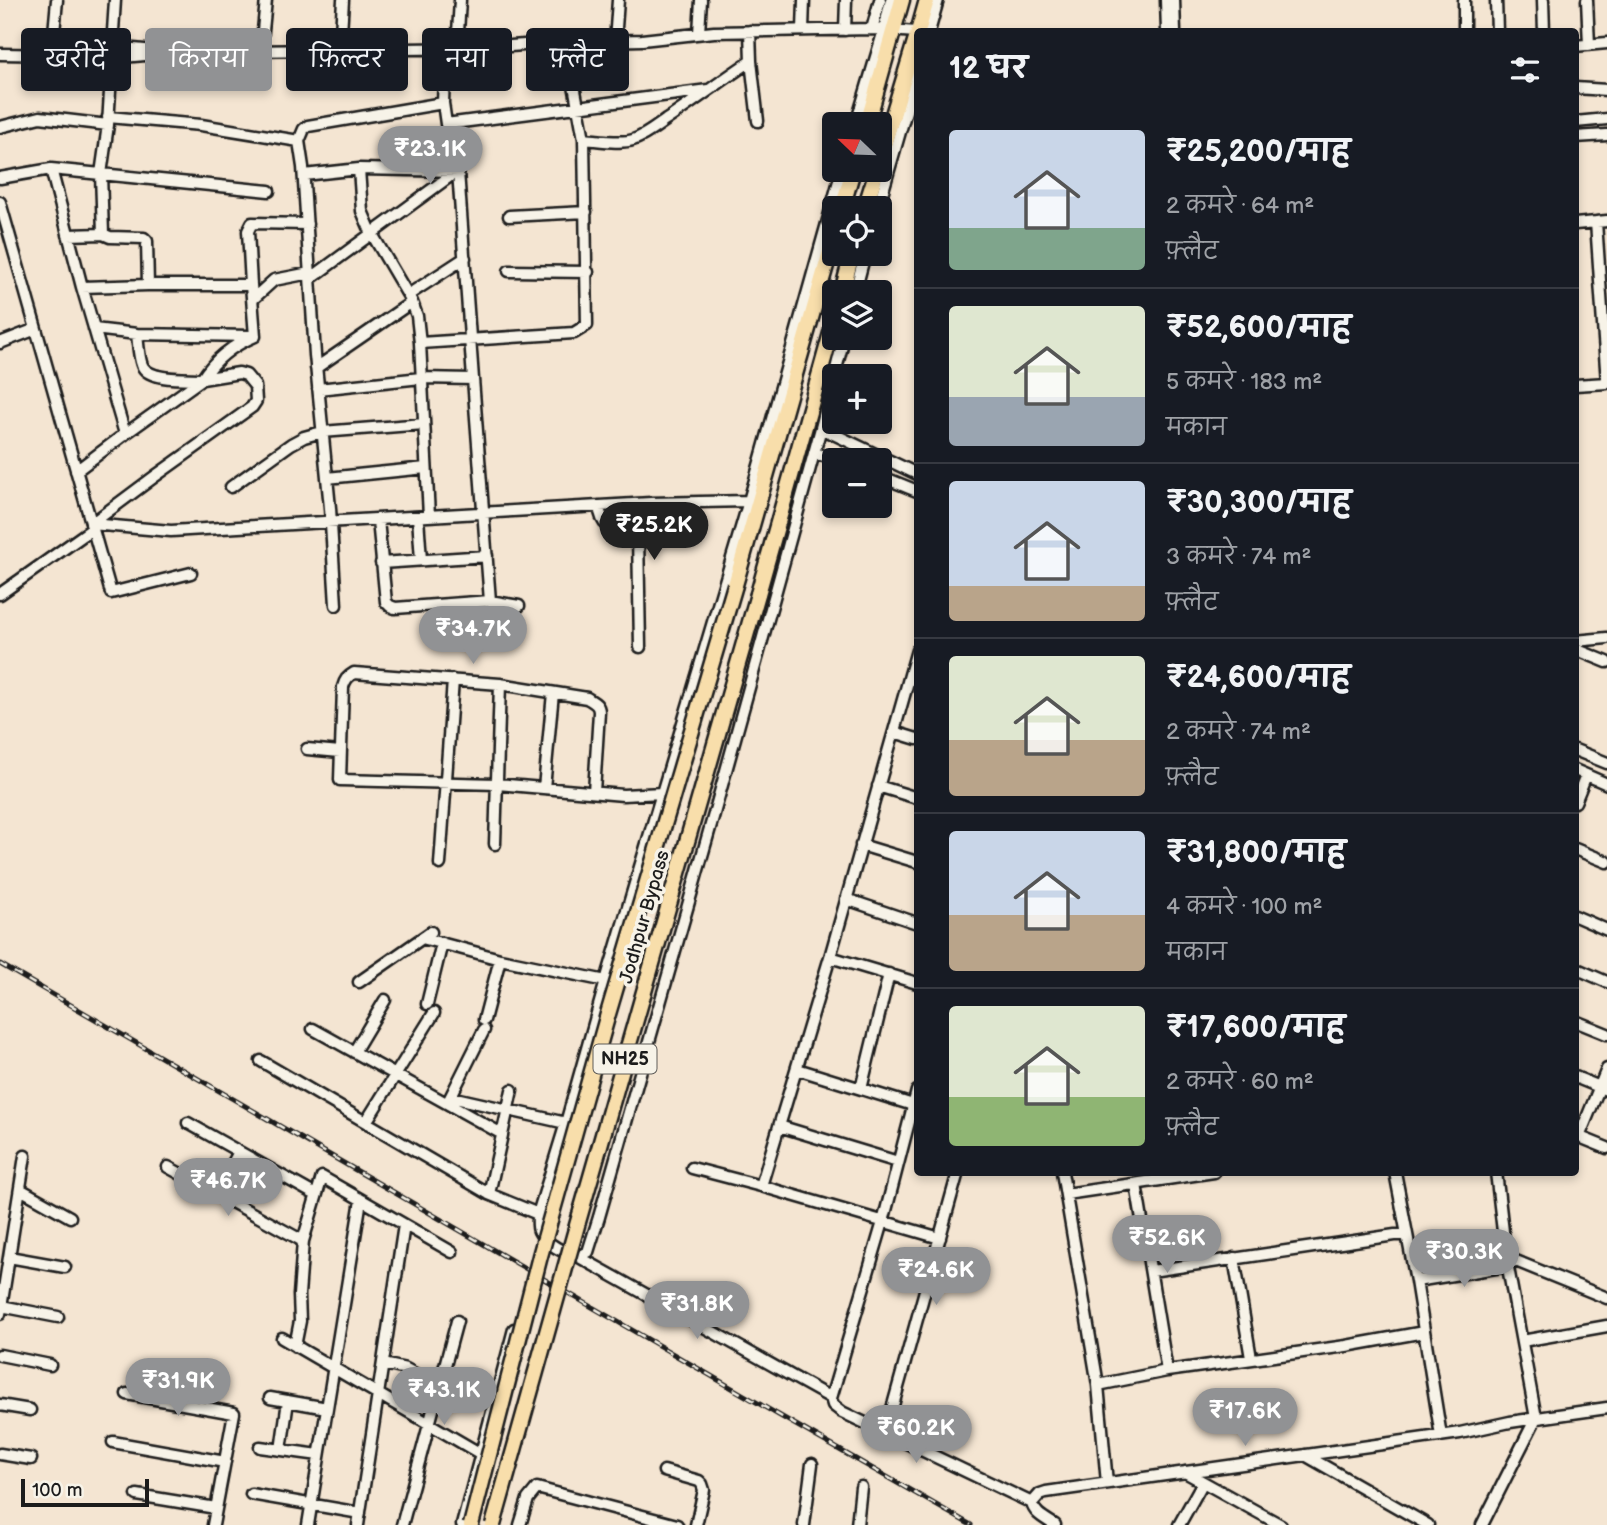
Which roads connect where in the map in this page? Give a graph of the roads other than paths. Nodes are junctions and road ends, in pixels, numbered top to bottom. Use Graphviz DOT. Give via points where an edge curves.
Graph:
graph roads {
  1 [pos="57,0"];
  2 [pos="116,0"];
  3 [pos="266,0"];
  4 [pos="343,0"];
  5 [pos="349,0"];
  6 [pos="460,0"];
  7 [pos="618,0"];
  8 [pos="701,0"];
  9 [pos="804,0"];
  10 [pos="846,0"];
  11 [pos="880,0"];
  12 [pos="891,0"];
  13 [pos="902,0"];
  14 [pos="927,0"];
  15 [pos="938,0"];
  16 [pos="1166,0"];
  17 [pos="1174,0"];
  18 [pos="1464,0"];
  19 [pos="1496,0"];
  20 [pos="1543,0"];
  21 [pos="1587,0"];
  22 [pos="57,28"];
  23 [pos="114,28"];
  24 [pos="263,28"];
  25 [pos="343,28"];
  26 [pos="346,28"];
  27 [pos="458,28"];
  28 [pos="616,28"];
  29 [pos="919,28"];
  30 [pos="930,28"];
  31 [pos="1167,28"];
  32 [pos="1175,28"];
  33 [pos="1464,28"];
  34 [pos="1497,28"];
  35 [pos="1544,28"];
  36 [pos="872,29"];
  37 [pos="803,30"];
  38 [pos="845,30"];
  39 [pos="889,30"];
  40 [pos="750,31"];
  41 [pos="699,33"];
  42 [pos="914,33"];
  43 [pos="629,41"];
  44 [pos="914,43"];
  45 [pos="1607,43"];
  46 [pos="1589,45"];
  47 [pos="1579,46"];
  48 [pos="0,54"];
  49 [pos="21,54"];
  50 [pos="751,61"];
  51 [pos="914,83"];
  52 [pos="1579,88"];
  53 [pos="708,90"];
  54 [pos="1607,90"];
  55 [pos="110,91"];
  56 [pos="443,91"];
  57 [pos="575,91"];
  58 [pos="443,103"];
  59 [pos="578,106"];
  60 [pos="860,112"];
  61 [pos="870,112"];
  62 [pos="892,117"];
  63 [pos="1607,119"];
  64 [pos="108,121"];
  65 [pos="758,121"];
  66 [pos="1579,122"];
  67 [pos="446,124"];
  68 [pos="0,127"];
  69 [pos="1607,135"];
  70 [pos="1579,137"];
  71 [pos="584,139"];
  72 [pos="299,141"];
  73 [pos="359,169"];
  74 [pos="51,170"];
  75 [pos="458,171"];
  76 [pos="101,174"];
  77 [pos="304,174"];
  78 [pos="0,178"];
  79 [pos="839,182"];
  80 [pos="269,191"];
  81 [pos="881,196"];
  82 [pos="0,202"];
  83 [pos="586,212"];
  84 [pos="509,216"];
  85 [pos="1601,222"];
  86 [pos="307,224"];
  87 [pos="1579,224"];
  88 [pos="103,234"];
  89 [pos="372,234"];
  90 [pos="68,235"];
  91 [pos="465,258"];
  92 [pos="826,266"];
  93 [pos="509,271"];
  94 [pos="587,272"];
  95 [pos="310,276"];
  96 [pos="1603,276"];
  97 [pos="148,285"];
  98 [pos="251,285"];
  99 [pos="82,287"];
  100 [pos="410,298"];
  101 [pos="253,299"];
  102 [pos="1605,327"];
  103 [pos="36,329"];
  104 [pos="94,329"];
  105 [pos="137,334"];
  106 [pos="255,336"];
  107 [pos="472,339"];
  108 [pos="420,343"];
  109 [pos="0,344"];
  110 [pos="826,350"];
  111 [pos="841,350"];
  112 [pos="316,368"];
  113 [pos="202,379"];
  114 [pos="421,379"];
  115 [pos="473,379"];
  116 [pos="1607,380"];
  117 [pos="1579,384"];
  118 [pos="318,389"];
  119 [pos="424,424"];
  120 [pos="821,428"];
  121 [pos="322,432"];
  122 [pos="125,434"];
  123 [pos="814,453"];
  124 [pos="822,455"];
  125 [pos="426,468"];
  126 [pos="76,471"];
  127 [pos="914,473"];
  128 [pos="327,478"];
  129 [pos="892,481"];
  130 [pos="231,487"];
  131 [pos="914,490"];
  132 [pos="749,501"];
  133 [pos="599,506"];
  134 [pos="484,513"];
  135 [pos="429,516"];
  136 [pos="418,517"];
  137 [pos="378,520"];
  138 [pos="331,522"];
  139 [pos="92,526"];
  140 [pos="487,556"];
  141 [pos="421,560"];
  142 [pos="381,563"];
  143 [pos="191,573"];
  144 [pos="0,594"];
  145 [pos="490,601"];
  146 [pos="336,605"];
  147 [pos="519,606"];
  148 [pos="1607,638"];
  149 [pos="1579,640"];
  150 [pos="640,647"];
  151 [pos="1579,651"];
  152 [pos="1607,663"];
  153 [pos="914,675"];
  154 [pos="453,680"];
  155 [pos="500,684"];
  156 [pos="553,693"];
  157 [pos="894,732"];
  158 [pos="914,738"];
  159 [pos="307,749"];
  160 [pos="340,752"];
  161 [pos="1579,752"];
  162 [pos="1607,763"];
  163 [pos="1579,772"];
  164 [pos="1586,775"];
  165 [pos="446,783"];
  166 [pos="497,784"];
  167 [pos="1607,784"];
  168 [pos="878,786"];
  169 [pos="544,788"];
  170 [pos="1579,792"];
  171 [pos="593,793"];
  172 [pos="662,793"];
  173 [pos="914,797"];
  174 [pos="495,844"];
  175 [pos="861,845"];
  176 [pos="1579,851"];
  177 [pos="914,861"];
  178 [pos="1607,862"];
  179 [pos="440,864"];
  180 [pos="846,900"];
  181 [pos="1579,918"];
  182 [pos="914,922"];
  183 [pos="1607,930"];
  184 [pos="442,943"];
  185 [pos="830,957"];
  186 [pos="500,959"];
  187 [pos="1579,970"];
  188 [pos="889,974"];
  189 [pos="606,981"];
  190 [pos="359,982"];
  191 [pos="914,982"];
  192 [pos="1607,982"];
  193 [pos="385,1000"];
  194 [pos="427,1004"];
  195 [pos="434,1013"];
  196 [pos="1579,1023"];
  197 [pos="313,1029"];
  198 [pos="1607,1034"];
  199 [pos="354,1052"];
  200 [pos="261,1061"];
  201 [pos="797,1069"];
  202 [pos="1607,1069"];
  203 [pos="396,1075"];
  204 [pos="1579,1079"];
  205 [pos="861,1088"];
  206 [pos="1603,1089"];
  207 [pos="512,1090"];
  208 [pos="449,1100"];
  209 [pos="914,1105"];
  210 [pos="507,1111"];
  211 [pos="366,1122"];
  212 [pos="188,1123"];
  213 [pos="566,1124"];
  214 [pos="779,1126"];
  215 [pos="1579,1132"];
  216 [pos="502,1134"];
  217 [pos="1579,1137"];
  218 [pos="1607,1148"];
  219 [pos="239,1152"];
  220 [pos="25,1156"];
  221 [pos="898,1162"];
  222 [pos="168,1167"];
  223 [pos="692,1168"];
  224 [pos="957,1176"];
  225 [pos="1063,1176"];
  226 [pos="1188,1176"];
  227 [pos="1396,1176"];
  228 [pos="1496,1176"];
  229 [pos="1136,1184"];
  230 [pos="761,1186"];
  231 [pos="20,1189"];
  232 [pos="216,1194"];
  233 [pos="489,1194"];
  234 [pos="1066,1194"];
  235 [pos="316,1195"];
  236 [pos="360,1200"];
  237 [pos="538,1214"];
  238 [pos="69,1217"];
  239 [pos="883,1222"];
  240 [pos="404,1225"];
  241 [pos="540,1234"];
  242 [pos="1406,1235"];
  243 [pos="940,1238"];
  244 [pos="303,1241"];
  245 [pos="452,1252"];
  246 [pos="9,1257"];
  247 [pos="579,1257"];
  248 [pos="1234,1258"];
  249 [pos="1507,1262"];
  250 [pos="65,1267"];
  251 [pos="1151,1270"];
  252 [pos="1416,1281"];
  253 [pos="1607,1298"];
  254 [pos="1,1310"];
  255 [pos="58,1317"];
  256 [pos="457,1321"];
  257 [pos="1607,1326"];
  258 [pos="1424,1332"];
  259 [pos="282,1338"];
  260 [pos="1522,1341"];
  261 [pos="295,1346"];
  262 [pos="0,1355"];
  263 [pos="1251,1359"];
  264 [pos="383,1364"];
  265 [pos="50,1365"];
  266 [pos="333,1368"];
  267 [pos="1167,1371"];
  268 [pos="1098,1385"];
  269 [pos="439,1387"];
  270 [pos="127,1394"];
  271 [pos="378,1395"];
  272 [pos="270,1398"];
  273 [pos="831,1398"];
  274 [pos="288,1401"];
  275 [pos="0,1405"];
  276 [pos="327,1408"];
  277 [pos="1607,1408"];
  278 [pos="30,1410"];
  279 [pos="1536,1418"];
  280 [pos="429,1425"];
  281 [pos="885,1434"];
  282 [pos="1441,1436"];
  283 [pos="113,1442"];
  284 [pos="260,1447"];
  285 [pos="281,1450"];
  286 [pos="0,1454"];
  287 [pos="319,1454"];
  288 [pos="481,1454"];
  289 [pos="1304,1455"];
  290 [pos="31,1459"];
  291 [pos="225,1462"];
  292 [pos="812,1464"];
  293 [pos="664,1471"];
  294 [pos="1184,1472"];
  295 [pos="1203,1482"];
  296 [pos="1107,1483"];
  297 [pos="861,1487"];
  298 [pos="251,1494"];
  299 [pos="137,1495"];
  300 [pos="1032,1503"];
  301 [pos="311,1504"];
  302 [pos="216,1508"];
  303 [pos="360,1513"];
  304 [pos="213,1525"];
  305 [pos="307,1525"];
  306 [pos="358,1525"];
  307 [pos="402,1525"];
  308 [pos="462,1525"];
  309 [pos="471,1525"];
  310 [pos="493,1525"];
  311 [pos="520,1525"];
  312 [pos="677,1525"];
  313 [pos="696,1525"];
  314 [pos="804,1525"];
  315 [pos="857,1525"];
  316 [pos="1055,1525"];
  317 [pos="1178,1525"];
  318 [pos="1281,1525"];
  319 [pos="1428,1525"];
  320 [pos="1482,1525"];
  1 -- 22 [label="street"];
  2 -- 23 [label="street"];
  3 -- 24 [label="street"];
  4 -- 25 [label="street"];
  5 -- 26 [label="street"];
  6 -- 27 [label="street"];
  7 -- 28 [label="street"];
  8 -- 41 [label="street"];
  9 -- 37 [label="street"];
  10 -- 38 [label="street"];
  11 -- 36 [label="street"];
  12 -- 39 [label="street"];
  13 -- 39 [label="highway"];
  14 -- 29 [label="highway"];
  15 -- 30 [label="street"];
  16 -- 31 [label="street"];
  17 -- 32 [label="street"];
  18 -- 33 [label="street"];
  19 -- 34 [label="street"];
  20 -- 35 [label="street"];
  21 -- 46 [label="street"];
  36 -- 38 [label="street"];
  36 -- 39 [label="street"];
  37 -- 38 [label="street"];
  37 -- 40 [label="street"];
  39 -- 42 [label="street"];
  39 -- 60 [label="street"];
  39 -- 61 [label="highway"];
  40 -- 41 [label="street"];
  40 -- 50 [label="street"];
  41 -- 43 [label="street"];
  44 -- 62 [label="highway"];
  45 -- 46 [label="street"];
  46 -- 47 [label="street"];
  48 -- 49 [label="street"];
  50 -- 53 [label="street"];
  50 -- 65 [label="street"];
  51 -- 81 [label="street"];
  52 -- 54 [label="street"];
  53 -- 59 [label="street"];
  53 -- 71 [label="street" via="634,140"];
  55 -- 64 [label="street"];
  56 -- 58 [label="street"];
  57 -- 59 [label="street"];
  58 -- 67 [label="street"];
  58 -- 72 [label="street" via="309,126"];
  59 -- 67 [label="street"];
  59 -- 71 [label="street"];
  63 -- 66 [label="street"];
  64 -- 68 [label="street" via="40,117"];
  64 -- 72 [label="street" via="201,125"];
  64 -- 76 [label="street"];
  67 -- 75 [label="street"];
  69 -- 70 [label="street"];
  71 -- 83 [label="street"];
  72 -- 77 [label="street"];
  73 -- 75 [label="street"];
  73 -- 77 [label="street"];
  73 -- 89 [label="street" via="362,211"];
  74 -- 76 [label="street"];
  74 -- 78 [label="street"];
  74 -- 90 [label="street"];
  75 -- 89 [label="street"];
  75 -- 91 [label="street"];
  76 -- 80 [label="street"];
  76 -- 88 [label="street"];
  77 -- 86 [label="street"];
  79 -- 132 [label="street"];
  82 -- 103 [label="street"];
  83 -- 84 [label="street"];
  83 -- 94 [label="street"];
  85 -- 87 [label="street"];
  85 -- 96 [label="street"];
  86 -- 95 [label="street"];
  86 -- 98 [label="street" via="252,223 248,231"];
  88 -- 90 [label="street"];
  88 -- 97 [label="street" via="147,241"];
  89 -- 95 [label="street"];
  89 -- 100 [label="street"];
  90 -- 99 [label="street"];
  91 -- 100 [label="street"];
  91 -- 107 [label="street"];
  92 -- 309 [label="highway, bridge" via="552,1215"];
  93 -- 94 [label="street"];
  94 -- 107 [label="street" via="584,328 573,333"];
  95 -- 101 [label="street" via="274,281"];
  95 -- 112 [label="street"];
  96 -- 102 [label="street"];
  97 -- 98 [label="street"];
  97 -- 99 [label="street"];
  98 -- 101 [label="street"];
  99 -- 104 [label="street"];
  100 -- 108 [label="street"];
  100 -- 112 [label="street"];
  101 -- 106 [label="street"];
  102 -- 116 [label="street"];
  103 -- 109 [label="street"];
  103 -- 126 [label="street"];
  104 -- 105 [label="street"];
  104 -- 122 [label="street"];
  105 -- 106 [label="street"];
  105 -- 113 [label="street" via="142,367 150,374"];
  106 -- 113 [label="street" via="232,348"];
  107 -- 108 [label="street"];
  107 -- 115 [label="street"];
  108 -- 114 [label="street"];
  110 -- 310 [label="highway, Jodhpur Bypass / NH25, bridge"];
  111 -- 120 [label="street"];
  112 -- 118 [label="street"];
  113 -- 122 [label="street"];
  113 -- 139 [label="street" via="246,375 255,386 256,401"];
  114 -- 115 [label="street"];
  114 -- 118 [label="street"];
  114 -- 119 [label="street"];
  115 -- 134 [label="street"];
  116 -- 117 [label="street"];
  118 -- 121 [label="street"];
  119 -- 121 [label="street"];
  119 -- 125 [label="street"];
  120 -- 123 [label="street"];
  120 -- 127 [label="street"];
  121 -- 128 [label="street"];
  121 -- 130 [label="street" via="291,444"];
  122 -- 126 [label="street"];
  123 -- 124 [label="street"];
  123 -- 247 [label="street" via="599,1217 588,1252"];
  125 -- 128 [label="street"];
  125 -- 135 [label="street"];
  126 -- 139 [label="street"];
  128 -- 138 [label="street"];
  129 -- 131 [label="street"];
  132 -- 133 [label="street"];
  132 -- 172 [label="street"];
  133 -- 134 [label="street"];
  133 -- 150 [label="street" via="607,526 638,534"];
  134 -- 135 [label="street"];
  134 -- 140 [label="street"];
  135 -- 136 [label="street"];
  136 -- 137 [label="street"];
  136 -- 141 [label="street"];
  137 -- 138 [label="street"];
  137 -- 142 [label="street"];
  138 -- 139 [label="street" via="171,531"];
  138 -- 146 [label="street"];
  139 -- 143 [label="street" via="111,593"];
  139 -- 144 [label="street"];
  140 -- 141 [label="street"];
  140 -- 145 [label="street"];
  141 -- 142 [label="street"];
  142 -- 145 [label="street" via="386,602 395,608"];
  145 -- 147 [label="street"];
  148 -- 149 [label="street"];
  151 -- 152 [label="street"];
  153 -- 157 [label="street"];
  154 -- 155 [label="street"];
  154 -- 160 [label="street" via="348,676 343,687"];
  154 -- 165 [label="street"];
  155 -- 156 [label="street"];
  155 -- 166 [label="street"];
  156 -- 169 [label="street"];
  156 -- 171 [label="street" via="587,698 599,708"];
  157 -- 158 [label="street"];
  157 -- 168 [label="street"];
  159 -- 160 [label="street"];
  160 -- 165 [label="street" via="340,780"];
  161 -- 162 [label="street"];
  163 -- 164 [label="street"];
  164 -- 167 [label="street"];
  164 -- 170 [label="street"];
  165 -- 166 [label="street"];
  165 -- 179 [label="street"];
  166 -- 169 [label="street"];
  166 -- 174 [label="street"];
  168 -- 173 [label="street"];
  168 -- 175 [label="street"];
  169 -- 171 [label="street"];
  171 -- 172 [label="street"];
  172 -- 189 [label="street"];
  175 -- 177 [label="street"];
  175 -- 180 [label="street"];
  176 -- 178 [label="street"];
  180 -- 182 [label="street"];
  180 -- 185 [label="street"];
  181 -- 183 [label="street"];
  184 -- 186 [label="street"];
  184 -- 190 [label="street" via="427,935"];
  184 -- 194 [label="street"];
  185 -- 188 [label="street"];
  185 -- 201 [label="street"];
  186 -- 189 [label="street"];
  186 -- 208 [label="street" via="484,1025"];
  187 -- 192 [label="street"];
  188 -- 191 [label="street"];
  188 -- 205 [label="street"];
  189 -- 213 [label="street"];
  193 -- 199 [label="street"];
  195 -- 203 [label="street"];
  196 -- 198 [label="street"];
  197 -- 199 [label="street"];
  199 -- 203 [label="street"];
  200 -- 211 [label="street"];
  201 -- 205 [label="street"];
  201 -- 214 [label="street"];
  202 -- 206 [label="street"];
  203 -- 208 [label="street"];
  203 -- 211 [label="street"];
  204 -- 206 [label="street"];
  205 -- 209 [label="street"];
  206 -- 215 [label="street"];
  207 -- 210 [label="street"];
  208 -- 210 [label="street"];
  208 -- 216 [label="street"];
  209 -- 221 [label="street"];
  210 -- 213 [label="street"];
  210 -- 216 [label="street"];
  211 -- 233 [label="street"];
  212 -- 219 [label="street"];
  213 -- 237 [label="street"];
  214 -- 221 [label="street"];
  214 -- 230 [label="street"];
  216 -- 233 [label="street"];
  217 -- 218 [label="street"];
  219 -- 232 [label="street"];
  219 -- 235 [label="street"];
  220 -- 231 [label="street"];
  221 -- 239 [label="street"];
  222 -- 232 [label="street"];
  223 -- 230 [label="street"];
  224 -- 243 [label="street"];
  225 -- 234 [label="street"];
  226 -- 229 [label="street"];
  227 -- 242 [label="street"];
  228 -- 249 [label="street"];
  229 -- 234 [label="street"];
  229 -- 251 [label="street"];
  230 -- 239 [label="street"];
  231 -- 238 [label="street"];
  231 -- 246 [label="street"];
  232 -- 244 [label="street"];
  233 -- 237 [label="street"];
  234 -- 268 [label="street"];
  235 -- 236 [label="street" via="321,1177"];
  235 -- 244 [label="street"];
  236 -- 240 [label="street"];
  236 -- 266 [label="street"];
  237 -- 241 [label="street"];
  239 -- 243 [label="street"];
  239 -- 273 [label="street"];
  240 -- 245 [label="street"];
  240 -- 264 [label="street"];
  241 -- 247 [label="street"];
  241 -- 288 [label="street"];
  242 -- 248 [label="street"];
  242 -- 252 [label="street"];
  243 -- 281 [label="street"];
  244 -- 261 [label="street"];
  246 -- 250 [label="street"];
  246 -- 254 [label="street"];
  247 -- 273 [label="street"];
  248 -- 251 [label="street"];
  248 -- 263 [label="street"];
  249 -- 252 [label="street"];
  249 -- 253 [label="street"];
  249 -- 260 [label="street"];
  251 -- 267 [label="street"];
  252 -- 258 [label="street"];
  254 -- 255 [label="street"];
  256 -- 269 [label="street"];
  257 -- 260 [label="street"];
  258 -- 263 [label="street"];
  258 -- 282 [label="street"];
  259 -- 261 [label="street"];
  260 -- 279 [label="street"];
  261 -- 266 [label="street"];
  262 -- 265 [label="street"];
  263 -- 267 [label="street"];
  264 -- 269 [label="street" via="407,1369"];
  264 -- 271 [label="street"];
  266 -- 271 [label="street"];
  266 -- 276 [label="street"];
  267 -- 268 [label="street"];
  268 -- 296 [label="street"];
  269 -- 280 [label="street"];
  270 -- 291 [label="street" via="234,1413"];
  271 -- 280 [label="street"];
  271 -- 303 [label="street"];
  272 -- 274 [label="street"];
  273 -- 281 [label="street" via="842,1412"];
  274 -- 276 [label="street"];
  274 -- 285 [label="street"];
  275 -- 278 [label="street"];
  276 -- 287 [label="street"];
  277 -- 279 [label="street"];
  279 -- 282 [label="street"];
  279 -- 320 [label="street"];
  280 -- 288 [label="street"];
  280 -- 307 [label="street"];
  281 -- 300 [label="street"];
  282 -- 289 [label="street"];
  283 -- 291 [label="street"];
  284 -- 285 [label="street"];
  285 -- 287 [label="street"];
  286 -- 290 [label="street"];
  287 -- 301 [label="street"];
  288 -- 308 [label="street"];
  289 -- 294 [label="street"];
  289 -- 319 [label="street"];
  291 -- 302 [label="street"];
  292 -- 314 [label="street"];
  293 -- 313 [label="street" via="702,1484"];
  294 -- 295 [label="street"];
  294 -- 296 [label="street"];
  295 -- 317 [label="street"];
  295 -- 318 [label="street"];
  296 -- 300 [label="street" via="1046,1492"];
  297 -- 315 [label="street"];
  298 -- 301 [label="street"];
  299 -- 302 [label="street"];
  300 -- 316 [label="street" via="1036,1513"];
  301 -- 303 [label="street"];
  301 -- 305 [label="street"];
  302 -- 304 [label="street"];
  303 -- 306 [label="street"];
  311 -- 312 [label="street" via="528,1499 537,1488"];
}
